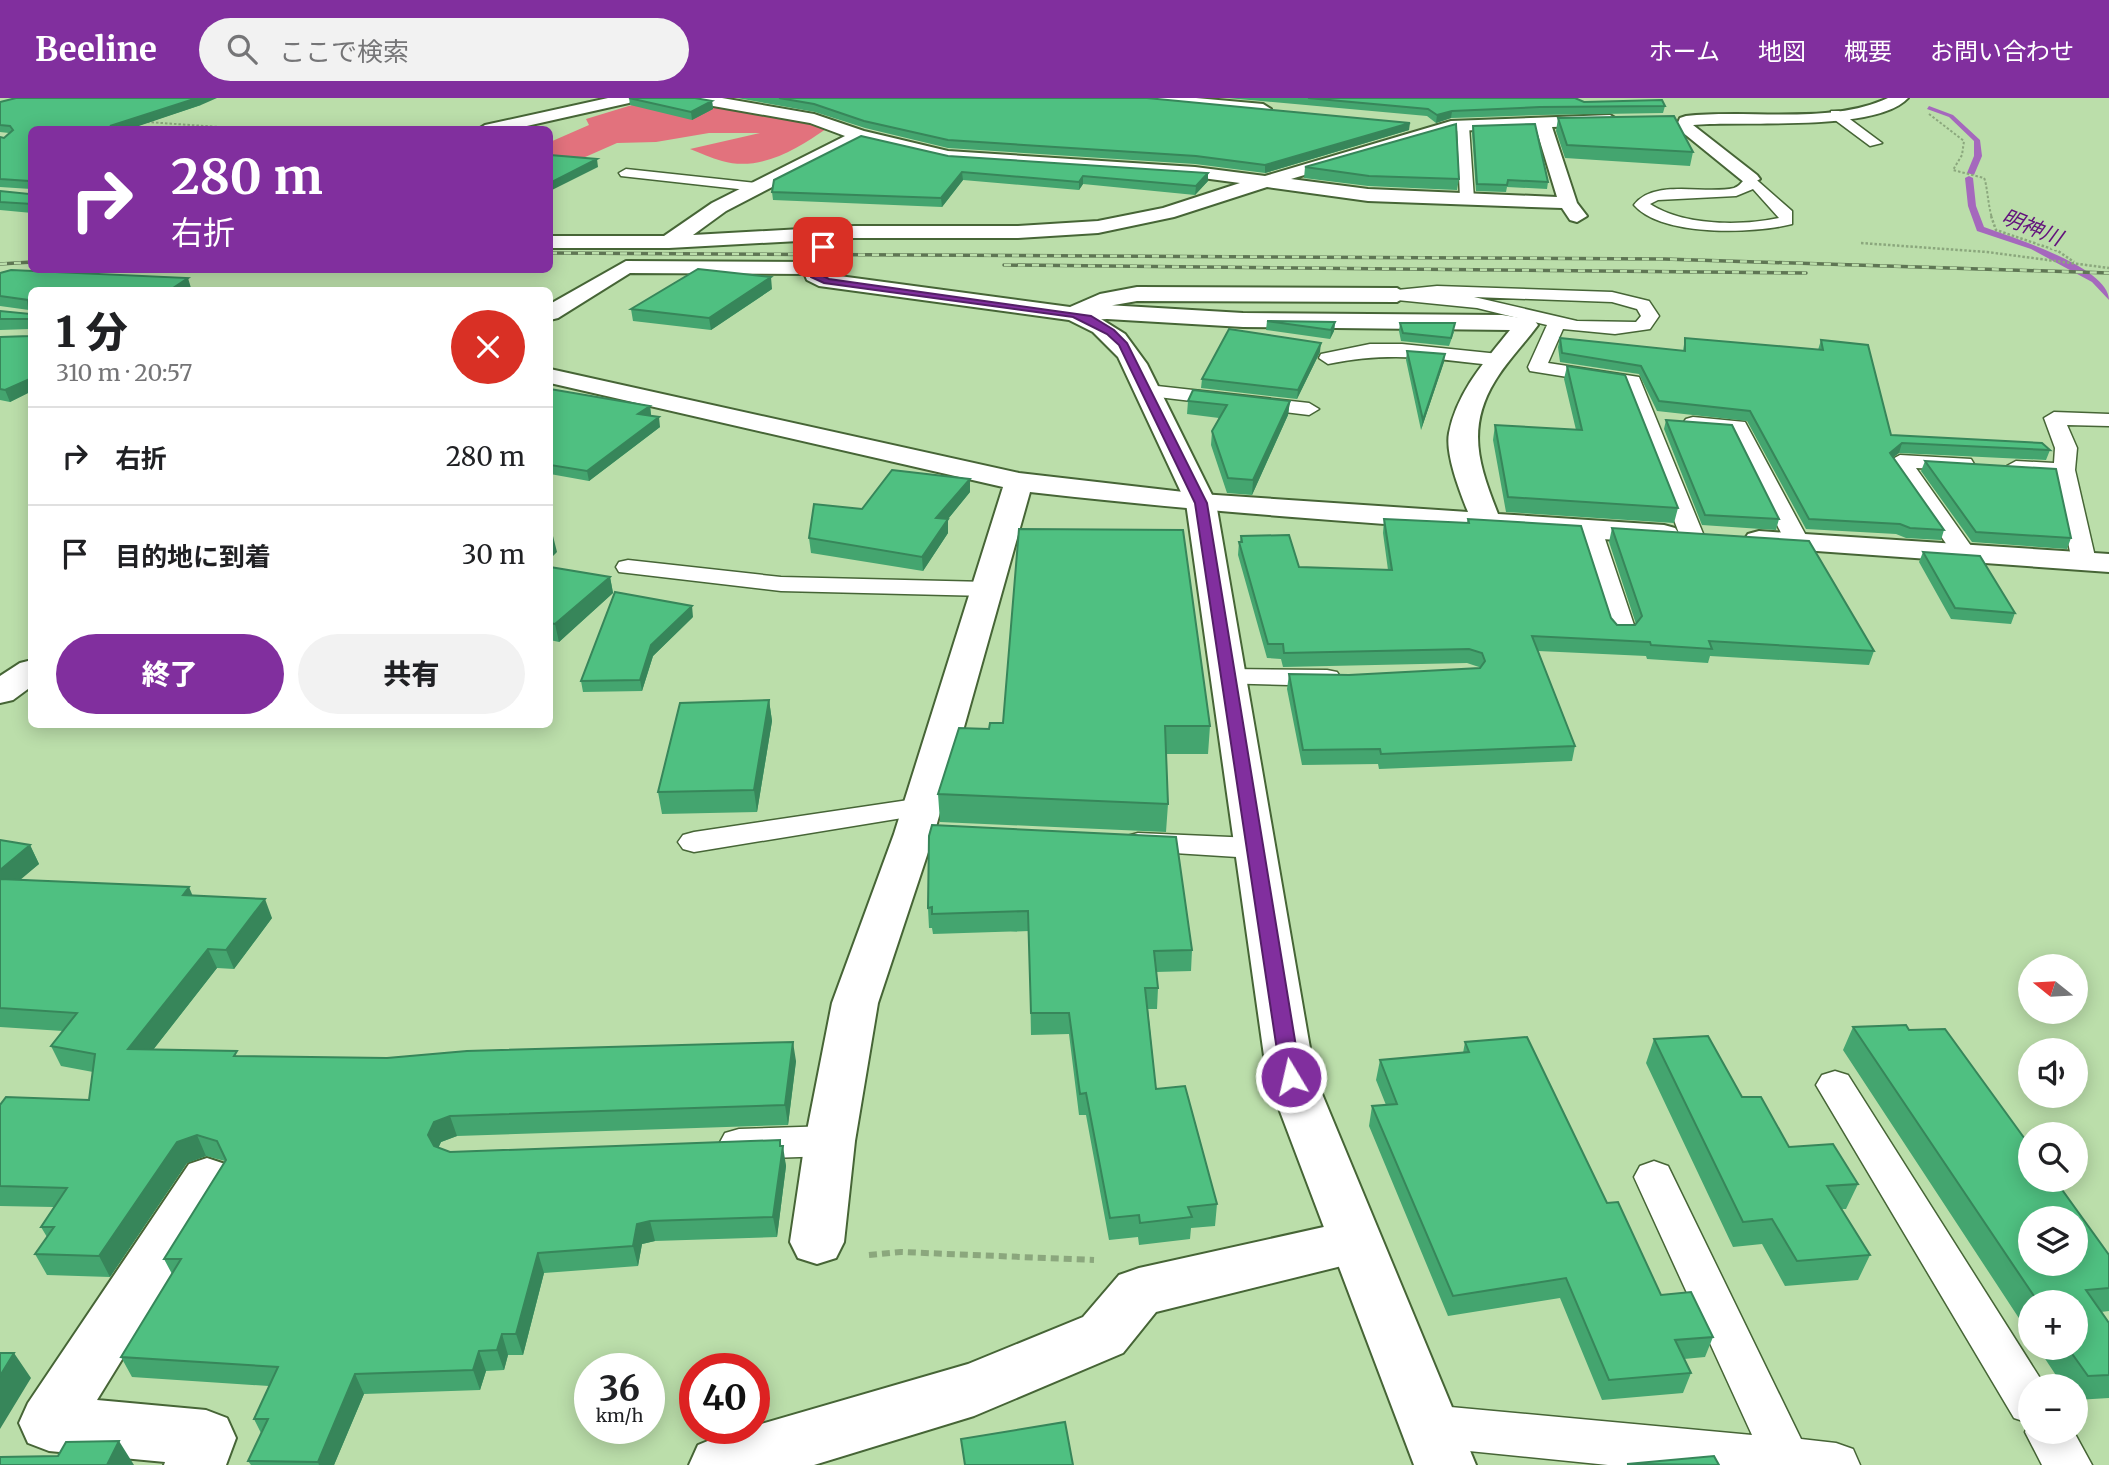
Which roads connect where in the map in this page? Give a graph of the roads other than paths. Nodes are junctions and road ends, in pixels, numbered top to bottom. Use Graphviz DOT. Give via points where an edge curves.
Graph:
graph roads {
  1 [pos="629,98"];
  2 [pos="696,98"];
  3 [pos="1147,98"];
  4 [pos="1894,101"];
  5 [pos="1597,103"];
  6 [pos="1278,111"];
  7 [pos="1835,114"];
  8 [pos="1667,120"];
  9 [pos="1686,121"];
  10 [pos="1400,122"];
  11 [pos="1542,122"];
  12 [pos="503,126"];
  13 [pos="1457,126"];
  14 [pos="859,135"];
  15 [pos="1875,143"];
  16 [pos="626,173"];
  17 [pos="1751,179"];
  18 [pos="1265,182"];
  19 [pos="756,187"];
  20 [pos="1706,195"];
  21 [pos="1467,199"];
  22 [pos="1787,214"];
  23 [pos="830,234"];
  24 [pos="553,242"];
  25 [pos="669,242"];
  26 [pos="813,268"];
  27 [pos="1397,295"];
  28 [pos="553,311"];
  29 [pos="1073,314"];
  30 [pos="1243,320"];
  31 [pos="1556,324"];
  32 [pos="1278,339"];
  33 [pos="1323,351"];
  34 [pos="1499,360"];
  35 [pos="553,377"];
  36 [pos="1148,391"];
  37 [pos="1309,409"];
  38 [pos="1647,419"];
  39 [pos="2109,420"];
  40 [pos="2064,470"];
  41 [pos="1019,482"];
  42 [pos="1201,503"];
  43 [pos="1487,523"];
  44 [pos="1590,530"];
  45 [pos="1714,538"];
  46 [pos="1798,543"];
  47 [pos="1964,553"];
  48 [pos="2097,562"];
  49 [pos="628,568"];
  50 [pos="987,589"];
  51 [pos="1623,631"];
  52 [pos="28,673"];
  53 [pos="1227,677"];
  54 [pos="1347,679"];
  55 [pos="0,692"];
  56 [pos="925,826"];
  57 [pos="694,842"];
  58 [pos="1104,842"];
  59 [pos="1253,848"];
  60 [pos="1835,1085"];
  61 [pos="830,1141"];
  62 [pos="706,1145"];
  63 [pos="1654,1177"];
  64 [pos="207,1179"];
  65 [pos="817,1242"];
  66 [pos="1354,1242"];
  67 [pos="2018,1383"];
  68 [pos="2055,1444"];
  69 [pos="1437,1445"];
  70 [pos="1787,1460"];
  71 [pos="195,1465"];
  72 [pos="720,1465"];
  73 [pos="1836,1465"];
  74 [pos="2068,1465"];
  1 -- 12 [label="street"];
  2 -- 14 [label="street" via="814,119"];
  3 -- 6 [label="street"];
  4 -- 7 [label="street"];
  5 -- 11 [label="street" via="1630,120"];
  7 -- 9 [label="street"];
  7 -- 15 [label="lane"];
  8 -- 9 [label="street"];
  9 -- 17 [label="street" via="1684,127"];
  10 -- 13 [label="street"];
  11 -- 13 [label="street"];
  11 -- 21 [label="street" via="1572,209"];
  13 -- 18 [label="street"];
  13 -- 21 [label="lane"];
  14 -- 18 [label="street" via="948,156 1195,172"];
  14 -- 19 [label="street"];
  16 -- 19 [label="lane"];
  17 -- 20 [label="lane" via="1746,188 1736,192"];
  17 -- 22 [label="lane"];
  18 -- 21 [label="street" via="1368,195"];
  18 -- 23 [label="street" via="1167,214 1098,227"];
  19 -- 25 [label="street"];
  20 -- 22 [label="lane" via="1713,203 1734,210"];
  20 -- 22 [label="lane" via="1657,196 1641,205 1661,218 1748,226 1787,220"];
  23 -- 25 [label="street"];
  23 -- 26 [label="street"];
  24 -- 25 [label="street"];
  26 -- 28 [label="street" via="626,267"];
  26 -- 29 [label="street" via="815,275 836,284"];
  27 -- 29 [label="street" via="1137,294 1108,299"];
  27 -- 31 [label="lane" via="1487,304"];
  27 -- 31 [label="lane" via="1479,291 1612,297 1643,305 1650,316 1644,325 1624,329"];
  29 -- 30 [label="street"];
  29 -- 36 [label="street" via="1102,325 1122,343"];
  30 -- 32 [label="lane" via="1238,334"];
  30 -- 34 [label="street" via="1526,325"];
  31 -- 38 [label="lane" via="1537,367 1632,381"];
  33 -- 34 [label="lane" via="1402,350"];
  34 -- 43 [label="street" via="1482,381 1462,434 1470,480"];
  35 -- 41 [label="street"];
  36 -- 37 [label="lane"];
  36 -- 42 [label="street"];
  38 -- 45 [label="lane"];
  38 -- 46 [label="lane" via="1738,426"];
  39 -- 40 [label="lane" via="2054,418 2066,448"];
  40 -- 47 [label="lane" via="1900,461"];
  40 -- 48 [label="lane"];
  41 -- 42 [label="street"];
  41 -- 50 [label="street"];
  42 -- 43 [label="street"];
  42 -- 53 [label="street"];
  43 -- 44 [label="street"];
  44 -- 45 [label="street"];
  44 -- 51 [label="lane"];
  45 -- 46 [label="street"];
  46 -- 47 [label="street"];
  47 -- 48 [label="street"];
  49 -- 50 [label="lane" via="781,584"];
  50 -- 56 [label="street"];
  52 -- 55 [label="street"];
  53 -- 54 [label="lane"];
  53 -- 59 [label="street"];
  56 -- 57 [label="lane" via="815,821"];
  56 -- 61 [label="street" via="855,1003"];
  58 -- 59 [label="lane"];
  59 -- 66 [label="street" via="1291,1077"];
  60 -- 67 [label="lane"];
  61 -- 62 [label="lane"];
  61 -- 65 [label="street"];
  63 -- 70 [label="lane"];
  64 -- 71 [label="street" via="49,1423 206,1438"];
  66 -- 69 [label="street"];
  66 -- 72 [label="street" via="1139,1292 1103,1335 974,1389"];
  68 -- 74 [label="lane"];
  69 -- 70 [label="lane"];
  70 -- 73 [label="lane"];
}
